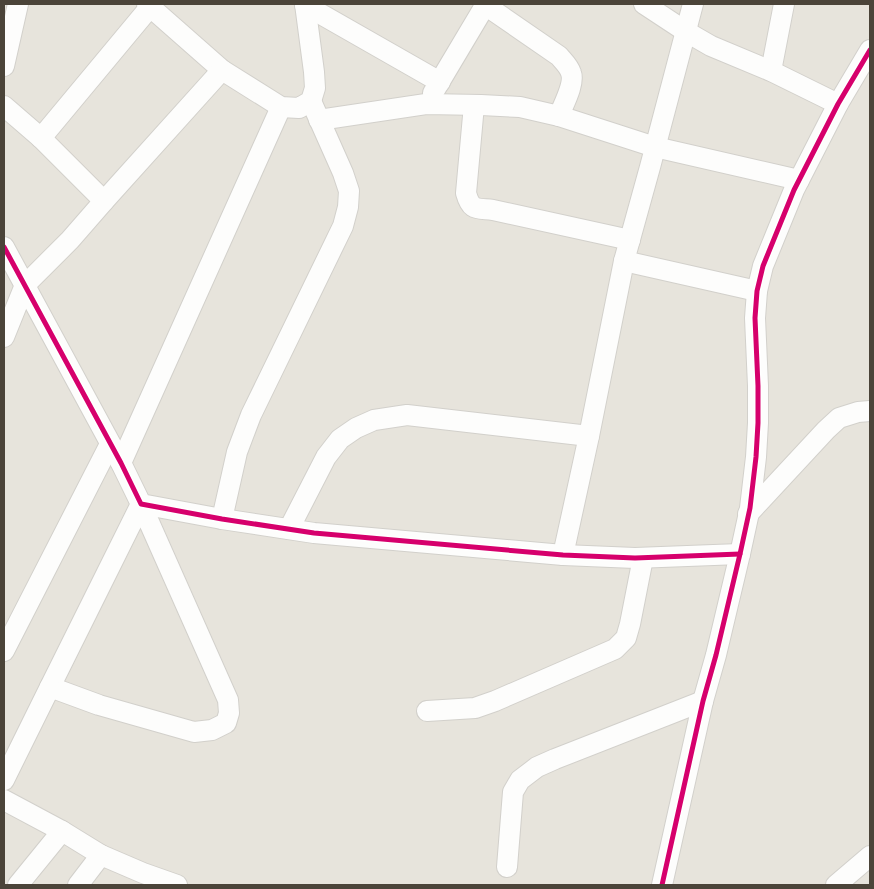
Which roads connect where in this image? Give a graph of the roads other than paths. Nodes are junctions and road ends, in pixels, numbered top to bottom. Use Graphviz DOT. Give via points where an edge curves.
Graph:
graph roads {
  1 [pos="18,4"];
  2 [pos="305,4"];
  3 [pos="485,4"];
  4 [pos="644,4"];
  5 [pos="693,4"];
  6 [pos="784,4"];
  7 [pos="148,5"];
  8 [pos="685,31"];
  9 [pos="869,55"];
  10 [pos="4,66"];
  11 [pos="222,70"];
  12 [pos="770,71"];
  13 [pos="440,82"];
  14 [pos="311,101"];
  15 [pos="426,104"];
  16 [pos="838,104"];
  17 [pos="474,105"];
  18 [pos="4,106"];
  19 [pos="281,107"];
  20 [pos="558,116"];
  21 [pos="320,120"];
  22 [pos="41,138"];
  23 [pos="655,148"];
  24 [pos="799,180"];
  25 [pos="104,201"];
  26 [pos="630,240"];
  27 [pos="4,246"];
  28 [pos="624,261"];
  29 [pos="24,285"];
  30 [pos="757,291"];
  31 [pos="4,337"];
  32 [pos="870,411"];
  33 [pos="589,436"];
  34 [pos="110,444"];
  35 [pos="121,463"];
  36 [pos="141,504"];
  37 [pos="748,514"];
  38 [pos="222,519"];
  39 [pos="289,529"];
  40 [pos="740,554"];
  41 [pos="563,555"];
  42 [pos="643,558"];
  43 [pos="4,651"];
  44 [pos="50,687"];
  45 [pos="703,701"];
  46 [pos="427,711"];
  47 [pos="4,780"];
  48 [pos="4,800"];
  49 [pos="62,831"];
  50 [pos="101,855"];
  51 [pos="870,856"];
  52 [pos="507,867"];
  53 [pos="140,879"];
  54 [pos="18,885"];
  55 [pos="78,885"];
  56 [pos="177,885"];
  57 [pos="662,885"];
  58 [pos="836,885"];
  1 -- 10 [label="street"];
  2 -- 13 [label="street"];
  2 -- 14 [label="street" via="315,88"];
  3 -- 13 [label="street"];
  3 -- 20 [label="street" via="559,56 568,66 572,74 571,86"];
  4 -- 8 [label="street"];
  5 -- 8 [label="street"];
  6 -- 12 [label="street"];
  7 -- 11 [label="street"];
  7 -- 22 [label="street"];
  8 -- 12 [label="street" via="711,46"];
  8 -- 23 [label="street"];
  9 -- 16 [label="street"];
  11 -- 19 [label="street"];
  11 -- 25 [label="street"];
  12 -- 16 [label="street"];
  13 -- 15 [label="street"];
  14 -- 19 [label="street" via="299,108"];
  14 -- 21 [label="street"];
  15 -- 17 [label="street"];
  15 -- 21 [label="street"];
  16 -- 24 [label="street"];
  17 -- 20 [label="street" via="520,108"];
  17 -- 26 [label="street" via="466,192 473,207"];
  18 -- 22 [label="street"];
  19 -- 35 [label="street"];
  20 -- 23 [label="street"];
  21 -- 38 [label="street" via="349,191 348,207 343,226 251,415 237,452"];
  22 -- 25 [label="street"];
  23 -- 24 [label="street"];
  23 -- 26 [label="street"];
  24 -- 30 [label="street" via="762,266"];
  25 -- 29 [label="street"];
  26 -- 28 [label="street"];
  27 -- 29 [label="street"];
  28 -- 30 [label="street"];
  28 -- 33 [label="street"];
  29 -- 31 [label="street"];
  29 -- 34 [label="street"];
  30 -- 37 [label="street" via="758,423"];
  32 -- 37 [label="street" via="839,418"];
  33 -- 39 [label="street" via="407,415 374,420 340,439 326,457"];
  33 -- 41 [label="street"];
  34 -- 35 [label="street"];
  34 -- 43 [label="street"];
  35 -- 36 [label="street"];
  36 -- 38 [label="street"];
  36 -- 44 [label="street"];
  36 -- 44 [label="street" via="228,700 226,723 212,730 194,732 99,706"];
  37 -- 40 [label="street"];
  38 -- 39 [label="street"];
  39 -- 41 [label="street"];
  40 -- 42 [label="street"];
  40 -- 45 [label="street"];
  41 -- 42 [label="street"];
  42 -- 46 [label="street" via="626,638 615,649 475,708"];
  44 -- 47 [label="street"];
  45 -- 52 [label="street" via="537,767 520,780 513,792"];
  45 -- 57 [label="street"];
  48 -- 49 [label="street"];
  49 -- 50 [label="street"];
  49 -- 54 [label="street"];
  50 -- 53 [label="street"];
  50 -- 55 [label="street"];
  51 -- 58 [label="street"];
  53 -- 56 [label="street"];
}
